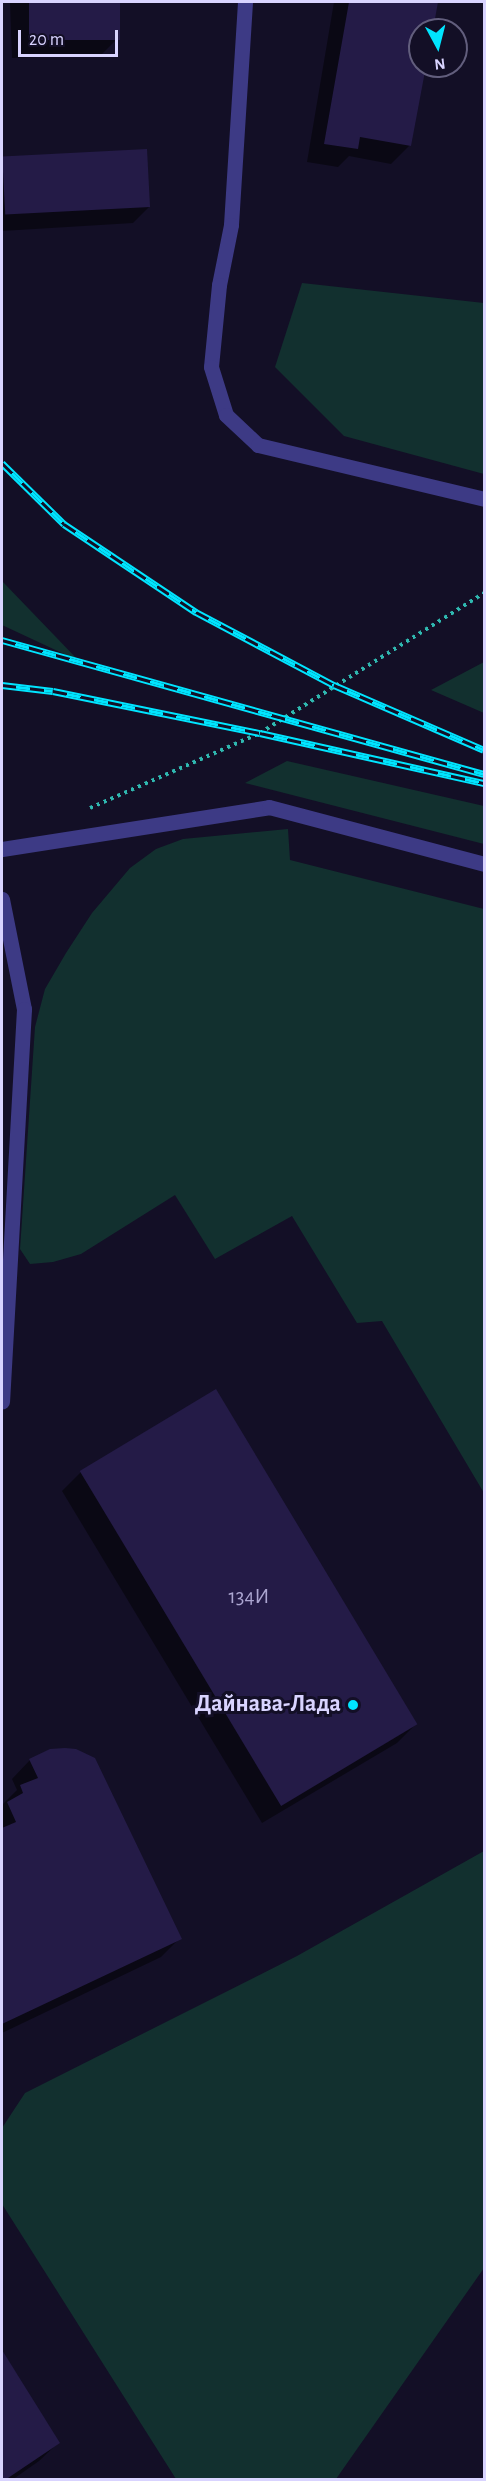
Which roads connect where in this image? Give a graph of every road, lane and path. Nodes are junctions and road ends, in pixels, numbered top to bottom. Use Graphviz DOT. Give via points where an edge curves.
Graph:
graph roads {
  1 [pos="245,2"];
  2 [pos="484,499"];
  3 [pos="484,593"];
  4 [pos="88,809"];
  5 [pos="2,849"];
  6 [pos="484,864"];
  7 [pos="2,899"];
  8 [pos="2,1401"];
  1 -- 2 [label="lane" via="231,225 219,285 211,367 226,415 258,445"];
  3 -- 4 [label="path" via="260,733"];
  5 -- 6 [label="lane" via="269,807"];
  7 -- 8 [label="lane" via="24,1008"];
}
